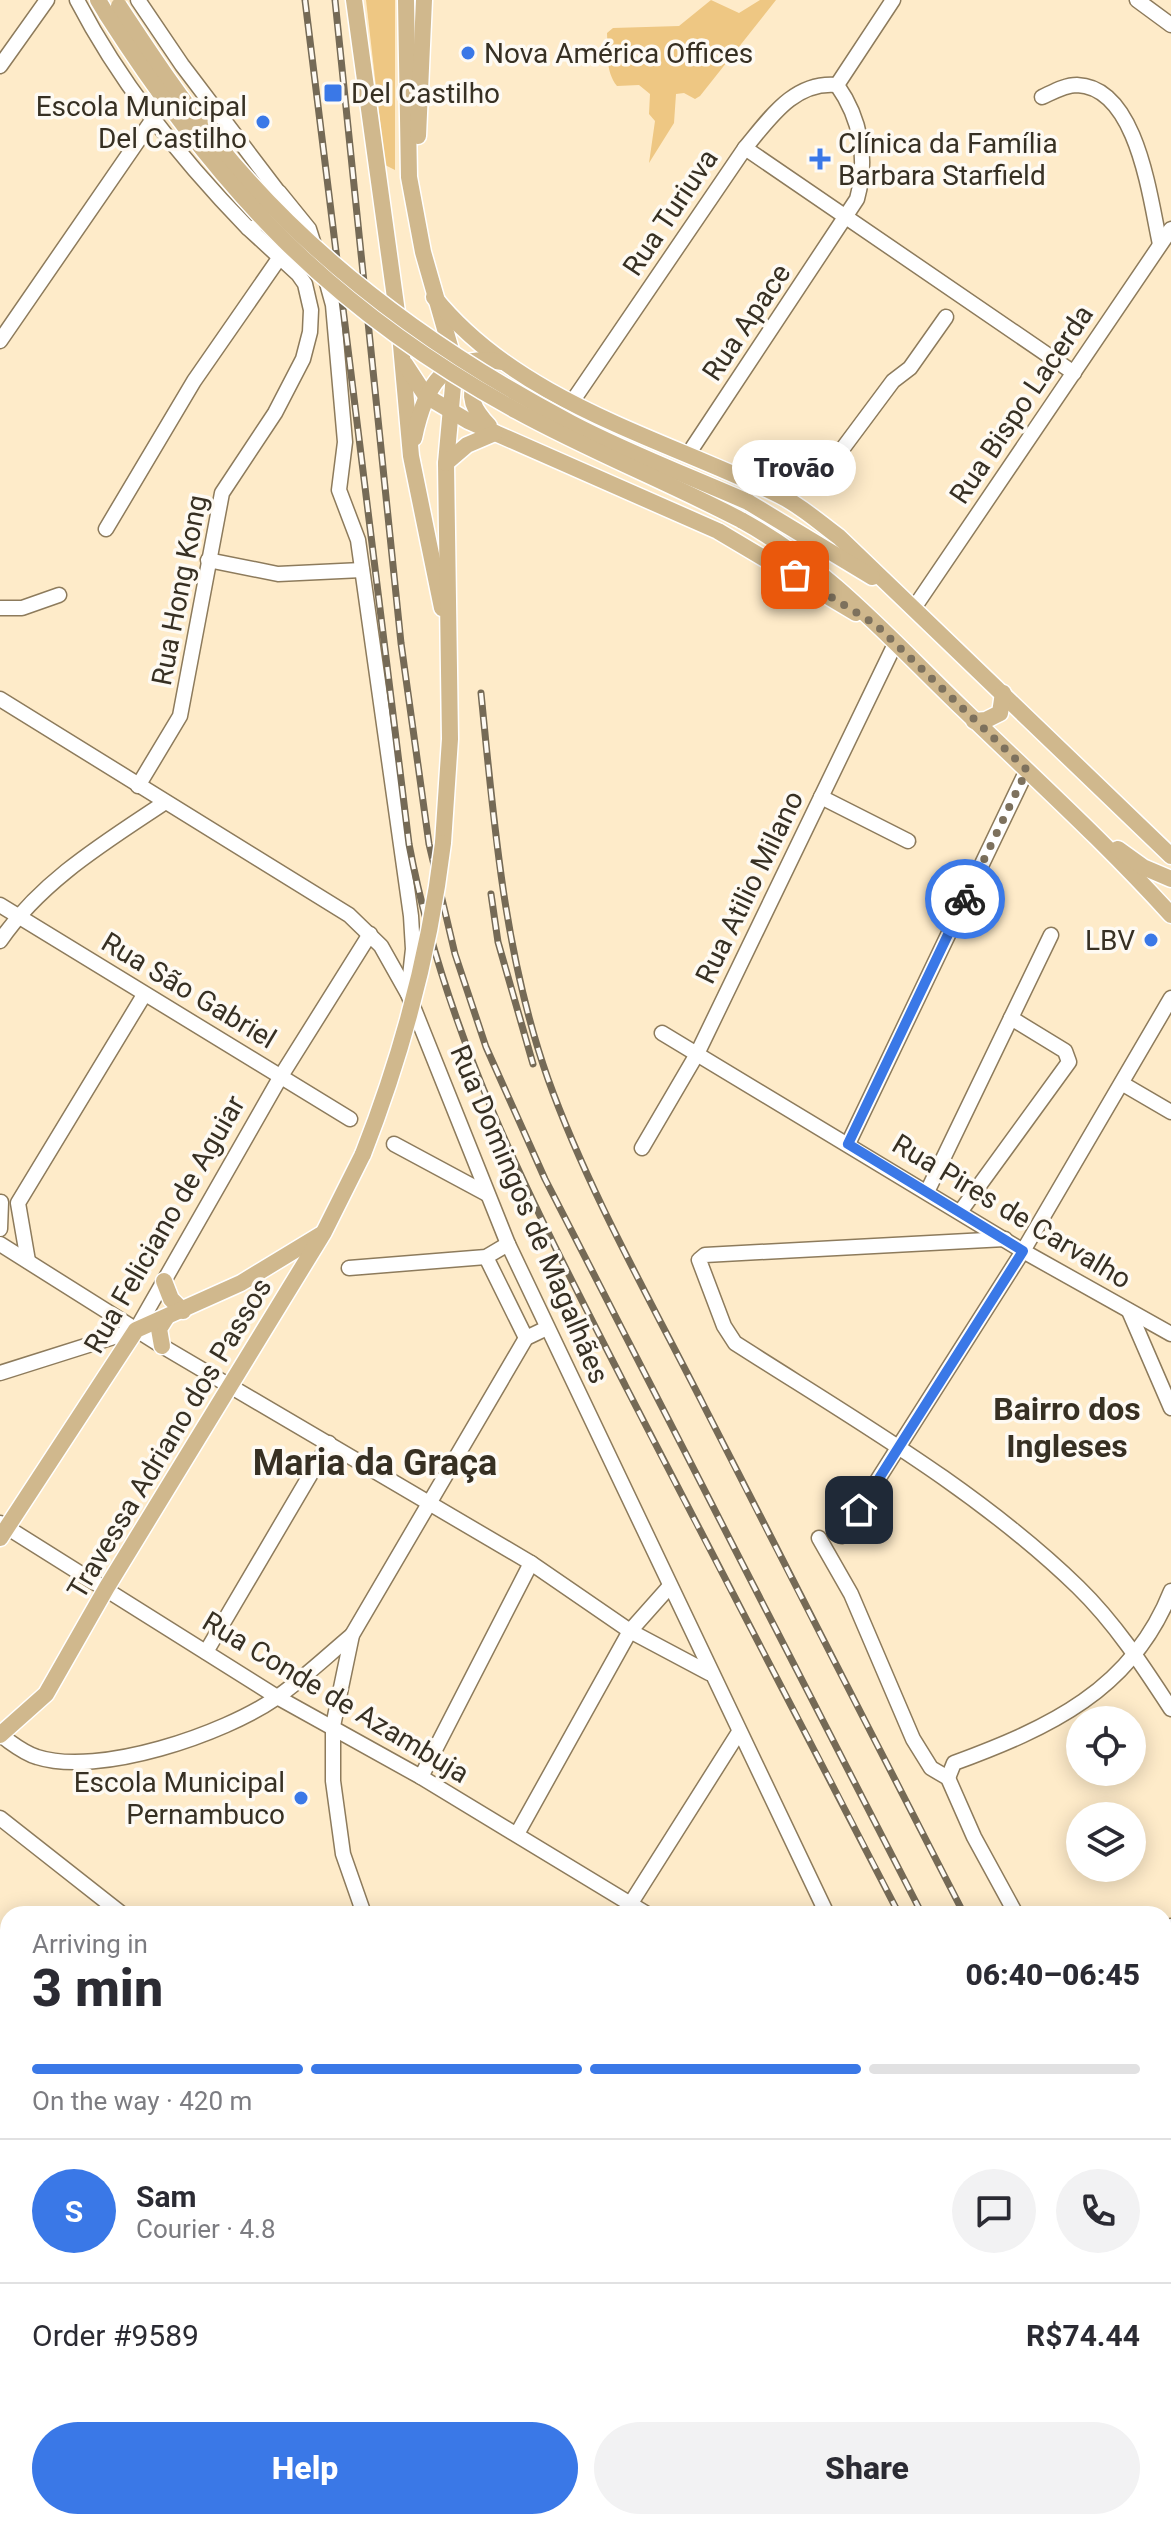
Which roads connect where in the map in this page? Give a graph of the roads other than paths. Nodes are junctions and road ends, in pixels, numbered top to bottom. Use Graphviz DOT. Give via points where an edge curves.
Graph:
graph roads {
  1 [pos="47,0"];
  2 [pos="77,0"];
  3 [pos="138,0"];
  4 [pos="354,0"];
  5 [pos="406,0"];
  6 [pos="424,0"];
  7 [pos="893,0"];
  8 [pos="1137,0"];
  9 [pos="110,5"];
  10 [pos="1171,25"];
  11 [pos="0,66"];
  12 [pos="837,85"];
  13 [pos="1042,97"];
  14 [pos="153,119"];
  15 [pos="745,148"];
  16 [pos="409,177"];
  17 [pos="276,189"];
  18 [pos="847,220"];
  19 [pos="248,228"];
  20 [pos="1171,229"];
  21 [pos="1160,244"];
  22 [pos="316,246"];
  23 [pos="280,257"];
  24 [pos="298,274"];
  25 [pos="434,297"];
  26 [pos="946,317"];
  27 [pos="400,334"];
  28 [pos="0,341"];
  29 [pos="402,356"];
  30 [pos="505,362"];
  31 [pos="455,364"];
  32 [pos="1074,373"];
  33 [pos="426,396"];
  34 [pos="572,402"];
  35 [pos="451,411"];
  36 [pos="495,433"];
  37 [pos="689,453"];
  38 [pos="411,456"];
  39 [pos="446,463"];
  40 [pos="781,496"];
  41 [pos="106,529"];
  42 [pos="208,560"];
  43 [pos="362,570"];
  44 [pos="887,586"];
  45 [pos="59,595"];
  46 [pos="0,608"];
  47 [pos="914,608"];
  48 [pos="875,624"];
  49 [pos="449,632"];
  50 [pos="895,644"];
  51 [pos="1003,693"];
  52 [pos="2,704"];
  53 [pos="974,721"];
  54 [pos="1027,770"];
  55 [pos="138,786"];
  56 [pos="821,797"];
  57 [pos="1059,799"];
  58 [pos="164,803"];
  59 [pos="908,841"];
  60 [pos="1171,856"];
  61 [pos="1171,879"];
  62 [pos="0,905"];
  63 [pos="17,915"];
  64 [pos="1171,915"];
  65 [pos="370,934"];
  66 [pos="1051,935"];
  67 [pos="0,941"];
  68 [pos="408,994"];
  69 [pos="144,995"];
  70 [pos="1171,998"];
  71 [pos="1011,1018"];
  72 [pos="662,1033"];
  73 [pos="697,1054"];
  74 [pos="281,1076"];
  75 [pos="1123,1084"];
  76 [pos="1171,1112"];
  77 [pos="350,1119"];
  78 [pos="394,1144"];
  79 [pos="848,1144"];
  80 [pos="642,1148"];
  81 [pos="927,1192"];
  82 [pos="487,1194"];
  83 [pos="0,1202"];
  84 [pos="17,1209"];
  85 [pos="960,1212"];
  86 [pos="0,1229"];
  87 [pos="324,1232"];
  88 [pos="1005,1239"];
  89 [pos="0,1244"];
  90 [pos="508,1244"];
  91 [pos="1023,1251"];
  92 [pos="486,1257"];
  93 [pos="28,1261"];
  94 [pos="349,1268"];
  95 [pos="164,1281"];
  96 [pos="183,1311"];
  97 [pos="1129,1311"];
  98 [pos="166,1318"];
  99 [pos="547,1328"];
  100 [pos="136,1330"];
  101 [pos="1171,1334"];
  102 [pos="526,1338"];
  103 [pos="162,1346"];
  104 [pos="0,1373"];
  105 [pos="230,1386"];
  106 [pos="1171,1408"];
  107 [pos="329,1443"];
  108 [pos="896,1447"];
  109 [pos="430,1504"];
  110 [pos="2,1530"];
  111 [pos="842,1536"];
  112 [pos="819,1538"];
  113 [pos="531,1563"];
  114 [pos="670,1586"];
  115 [pos="107,1587"];
  116 [pos="1171,1591"];
  117 [pos="630,1631"];
  118 [pos="352,1635"];
  119 [pos="206,1652"];
  120 [pos="1135,1656"];
  121 [pos="709,1673"];
  122 [pos="277,1697"];
  123 [pos="1171,1709"];
  124 [pos="333,1726"];
  125 [pos="739,1732"];
  126 [pos="0,1735"];
  127 [pos="913,1739"];
  128 [pos="954,1763"];
  129 [pos="421,1777"];
  130 [pos="948,1778"];
  131 [pos="0,1818"];
  132 [pos="517,1834"];
  133 [pos="112,1906"];
  134 [pos="361,1906"];
  135 [pos="620,1906"];
  136 [pos="629,1906"];
  137 [pos="823,1906"];
  138 [pos="1012,1906"];
  1 -- 11 [label="street"];
  2 -- 14 [label="street" via="100,44"];
  3 -- 17 [label="street"];
  4 -- 27 [label="main road"];
  5 -- 16 [label="main road"];
  6 -- 16 [label="main road" via="422,98"];
  7 -- 12 [label="street"];
  8 -- 10 [label="street"];
  9 -- 44 [label="main road, bridge" via="255,188 379,303 440,347 573,424 748,502"];
  9 -- 48 [label="main road, bridge" via="160,95 218,172 352,303 444,368 517,411 786,546 835,583"];
  12 -- 15 [label="street, Rua Turiuva" via="807,87 793,96"];
  12 -- 18 [label="street, Rua Apace" via="856,120 863,163"];
  13 -- 21 [label="street" via="1080,85 1115,105 1137,145"];
  14 -- 19 [label="street"];
  14 -- 28 [label="street"];
  15 -- 18 [label="street"];
  15 -- 34 [label="street, Rua Turiuva"];
  16 -- 25 [label="main road"];
  17 -- 19 [label="street" via="279,218"];
  17 -- 22 [label="street" via="305,223"];
  18 -- 32 [label="street"];
  18 -- 37 [label="street, Rua Apace"];
  19 -- 23 [label="street"];
  20 -- 21 [label="street, Rua Bispo Lacerda"];
  21 -- 32 [label="street, Rua Bispo Lacerda"];
  22 -- 24 [label="street" via="315,261"];
  22 -- 43 [label="street" via="333,305 345,442 339,490 358,540"];
  23 -- 24 [label="street"];
  23 -- 41 [label="street" via="194,381"];
  24 -- 42 [label="street, Rua Hong Kong" via="311,310 303,359 222,493"];
  25 -- 27 [label="main road" via="436,353 420,357"];
  25 -- 30 [label="main road" via="464,331"];
  25 -- 31 [label="main road"];
  26 -- 40 [label="street" via="820,479 791,486"];
  27 -- 29 [label="main road"];
  29 -- 33 [label="main road"];
  29 -- 38 [label="main road"];
  30 -- 31 [label="main road"];
  30 -- 34 [label="main road"];
  30 -- 36 [label="main road" via="481,371 472,387 477,413"];
  31 -- 33 [label="main road"];
  31 -- 35 [label="main road"];
  32 -- 47 [label="street, Rua Bispo Lacerda"];
  33 -- 35 [label="main road"];
  33 -- 38 [label="main road"];
  34 -- 37 [label="main road"];
  35 -- 36 [label="main road"];
  35 -- 39 [label="main road"];
  36 -- 39 [label="main road" via="467,445"];
  36 -- 48 [label="main road" via="718,531"];
  37 -- 40 [label="main road"];
  38 -- 49 [label="main road"];
  39 -- 49 [label="main road"];
  40 -- 44 [label="main road" via="839,537"];
  42 -- 43 [label="street" via="278,574"];
  42 -- 55 [label="street, Rua Hong Kong" via="180,716"];
  43 -- 68 [label="street" via="411,916"];
  44 -- 47 [label="main road"];
  45 -- 46 [label="street" via="22,608"];
  47 -- 51 [label="main road"];
  48 -- 50 [label="main road"];
  49 -- 87 [label="main road, Travessa Adriano dos Passos, bridge" via="448,794 433,927 406,1037 363,1154"];
  50 -- 53 [label="main road"];
  50 -- 56 [label="street, Rua Atilio Milano"];
  51 -- 53 [label="main road" via="1000,713"];
  51 -- 60 [label="main road"];
  52 -- 55 [label="street, Rua Domingos de Magalhães"];
  53 -- 54 [label="main road"];
  54 -- 57 [label="main road"];
  54 -- 79 [label="street"];
  55 -- 58 [label="street, Rua Domingos de Magalhães"];
  56 -- 59 [label="street"];
  56 -- 73 [label="street, Rua Atilio Milano"];
  57 -- 61 [label="main road" via="1143,867"];
  57 -- 64 [label="main road"];
  58 -- 63 [label="street" via="65,871"];
  58 -- 65 [label="street, Rua Domingos de Magalhães" via="349,915"];
  62 -- 63 [label="street, Rua São Gabriel"];
  63 -- 67 [label="street"];
  63 -- 69 [label="street, Rua São Gabriel"];
  65 -- 68 [label="street, Rua Domingos de Magalhães"];
  65 -- 74 [label="street, Rua Feliciano de Aguiar"];
  66 -- 71 [label="street"];
  68 -- 82 [label="street, Rua Domingos de Magalhães"];
  69 -- 74 [label="street, Rua São Gabriel"];
  69 -- 84 [label="street"];
  70 -- 75 [label="street"];
  71 -- 81 [label="street"];
  71 -- 85 [label="street" via="1065,1051 1069,1062"];
  72 -- 73 [label="street, Rua Pires de Carvalho"];
  73 -- 79 [label="street, Rua Pires de Carvalho"];
  73 -- 80 [label="street, Rua Atilio Milano"];
  74 -- 77 [label="street, Rua São Gabriel"];
  74 -- 95 [label="street, Rua Feliciano de Aguiar"];
  75 -- 76 [label="street"];
  75 -- 91 [label="street"];
  78 -- 82 [label="street"];
  79 -- 81 [label="street, Rua Pires de Carvalho"];
  81 -- 85 [label="street, Rua Pires de Carvalho"];
  82 -- 90 [label="street, Rua Domingos de Magalhães"];
  83 -- 84 [label="street"];
  83 -- 86 [label="street"];
  84 -- 93 [label="street"];
  85 -- 88 [label="street, Rua Pires de Carvalho"];
  87 -- 96 [label="main road" via="275,1265"];
  87 -- 105 [label="main road, Travessa Adriano dos Passos"];
  88 -- 91 [label="street, Rua Pires de Carvalho"];
  88 -- 108 [label="street" via="705,1255 699,1260 735,1343"];
  89 -- 93 [label="street"];
  90 -- 92 [label="street"];
  90 -- 99 [label="street, Rua Domingos de Magalhães"];
  91 -- 97 [label="street, Rua Pires de Carvalho"];
  91 -- 108 [label="street"];
  92 -- 94 [label="street"];
  92 -- 102 [label="street"];
  93 -- 100 [label="street"];
  95 -- 96 [label="main road"];
  95 -- 100 [label="street, Rua Feliciano de Aguiar"];
  96 -- 98 [label="main road"];
  97 -- 101 [label="street, Rua Pires de Carvalho"];
  97 -- 106 [label="street"];
  98 -- 100 [label="main road"];
  98 -- 103 [label="main road" via="159,1329"];
  99 -- 102 [label="street"];
  99 -- 114 [label="street, Rua Domingos de Magalhães"];
  100 -- 103 [label="street"];
  100 -- 104 [label="street"];
  100 -- 110 [label="main road, Rua Feliciano de Aguiar"];
  102 -- 109 [label="street"];
  103 -- 105 [label="street"];
  105 -- 107 [label="street"];
  105 -- 115 [label="main road, Travessa Adriano dos Passos"];
  107 -- 109 [label="street"];
  107 -- 119 [label="street"];
  108 -- 111 [label="street"];
  108 -- 120 [label="street" via="1019,1534 1080,1589"];
  109 -- 113 [label="street"];
  109 -- 118 [label="street"];
  110 -- 115 [label="street, Rua Conde de Azambuja"];
  112 -- 127 [label="street" via="851,1594"];
  113 -- 117 [label="street"];
  113 -- 129 [label="street"];
  114 -- 117 [label="street"];
  114 -- 121 [label="street, Rua Domingos de Magalhães"];
  115 -- 119 [label="street, Rua Conde de Azambuja"];
  115 -- 126 [label="main road, Travessa Adriano dos Passos" via="46,1694"];
  116 -- 120 [label="street"];
  117 -- 121 [label="street"];
  117 -- 132 [label="street"];
  118 -- 122 [label="street"];
  118 -- 124 [label="street"];
  119 -- 122 [label="street, Rua Conde de Azambuja"];
  120 -- 123 [label="street"];
  120 -- 128 [label="street" via="1091,1698 1047,1726"];
  121 -- 125 [label="street, Rua Domingos de Magalhães"];
  122 -- 124 [label="street, Rua Conde de Azambuja"];
  122 -- 126 [label="street" via="218,1729 117,1759 39,1758"];
  124 -- 129 [label="street, Rua Conde de Azambuja"];
  124 -- 134 [label="street" via="335,1815"];
  125 -- 136 [label="street"];
  125 -- 137 [label="street, Rua Domingos de Magalhães"];
  127 -- 128 [label="street" via="934,1759"];
  127 -- 130 [label="street" via="931,1768"];
  128 -- 130 [label="street"];
  129 -- 132 [label="street, Rua Conde de Azambuja"];
  130 -- 138 [label="street"];
  131 -- 133 [label="street"];
  132 -- 135 [label="street, Rua Conde de Azambuja"];
}
